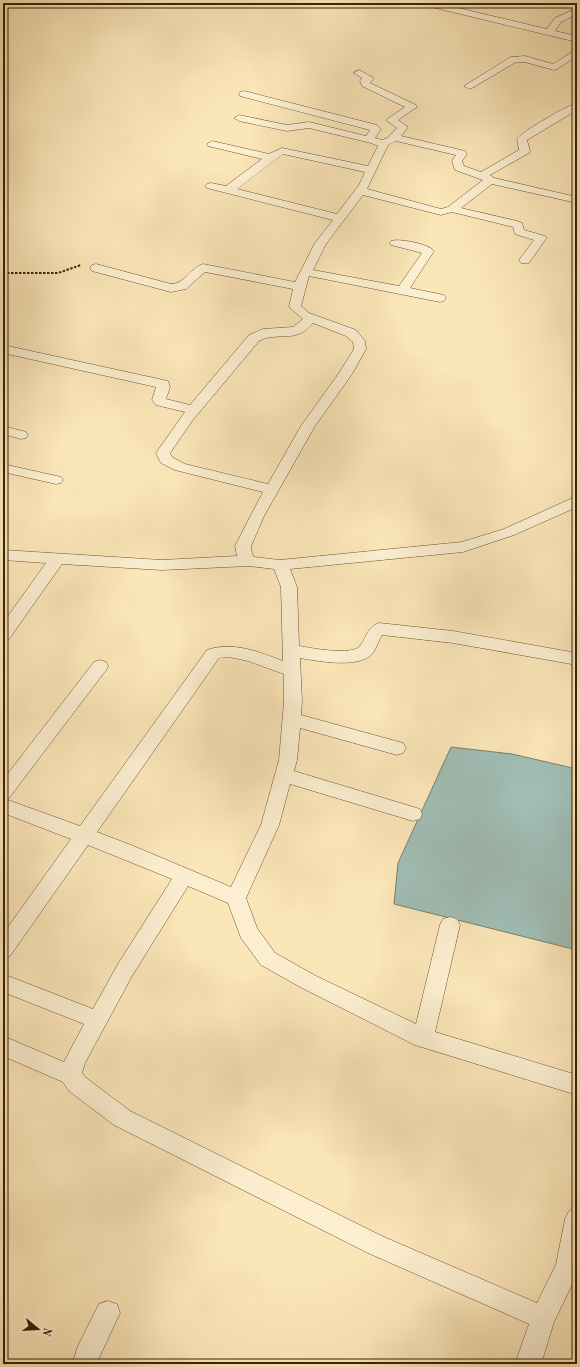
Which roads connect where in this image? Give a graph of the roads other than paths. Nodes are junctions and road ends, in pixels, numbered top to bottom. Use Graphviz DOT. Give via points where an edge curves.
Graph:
graph roads {
  1 [pos="426,3"];
  2 [pos="577,11"];
  3 [pos="548,32"];
  4 [pos="577,39"];
  5 [pos="577,52"];
  6 [pos="359,73"];
  7 [pos="469,86"];
  8 [pos="244,94"];
  9 [pos="577,106"];
  10 [pos="239,118"];
  11 [pos="381,140"];
  12 [pos="212,144"];
  13 [pos="271,158"];
  14 [pos="372,170"];
  15 [pos="488,178"];
  16 [pos="211,186"];
  17 [pos="227,191"];
  18 [pos="361,191"];
  19 [pos="577,200"];
  20 [pos="452,209"];
  21 [pos="338,218"];
  22 [pos="395,243"];
  23 [pos="524,260"];
  24 [pos="96,268"];
  25 [pos="306,272"];
  26 [pos="300,287"];
  27 [pos="402,291"];
  28 [pos="440,298"];
  29 [pos="311,319"];
  30 [pos="3,349"];
  31 [pos="193,410"];
  32 [pos="3,430"];
  33 [pos="21,434"];
  34 [pos="3,468"];
  35 [pos="56,480"];
  36 [pos="272,490"];
  37 [pos="577,501"];
  38 [pos="3,555"];
  39 [pos="57,559"];
  40 [pos="249,561"];
  41 [pos="280,565"];
  42 [pos="3,635"];
  43 [pos="291,651"];
  44 [pos="577,659"];
  45 [pos="100,666"];
  46 [pos="292,671"];
  47 [pos="292,719"];
  48 [pos="397,748"];
  49 [pos="284,775"];
  50 [pos="3,793"];
  51 [pos="3,806"];
  52 [pos="413,814"];
  53 [pos="85,836"];
  54 [pos="184,876"];
  55 [pos="236,898"];
  56 [pos="450,924"];
  57 [pos="3,950"];
  58 [pos="3,983"];
  59 [pos="98,1020"];
  60 [pos="423,1038"];
  61 [pos="3,1046"];
  62 [pos="71,1075"];
  63 [pos="577,1085"];
  64 [pos="577,1220"];
  65 [pos="572,1268"];
  66 [pos="108,1313"];
  67 [pos="542,1318"];
  68 [pos="85,1364"];
  69 [pos="528,1364"];
  1 -- 3 [label="street"];
  2 -- 3 [label="street" via="558,20"];
  3 -- 4 [label="street"];
  5 -- 7 [label="street" via="554,67 514,59"];
  6 -- 11 [label="street" via="369,78 365,84 412,107 391,120 403,126"];
  8 -- 11 [label="street" via="373,127"];
  9 -- 15 [label="street" via="522,139 526,151 485,174"];
  10 -- 11 [label="street" via="287,128 309,125"];
  11 -- 14 [label="street" via="381,151"];
  11 -- 15 [label="street" via="461,153 457,161 459,168"];
  12 -- 13 [label="street"];
  13 -- 14 [label="street" via="286,151"];
  13 -- 17 [label="street"];
  14 -- 18 [label="street"];
  15 -- 19 [label="street"];
  15 -- 20 [label="street"];
  16 -- 17 [label="street"];
  17 -- 21 [label="street"];
  18 -- 20 [label="street" via="434,211"];
  18 -- 21 [label="street"];
  20 -- 23 [label="street" via="513,223 518,225 519,232 541,238"];
  21 -- 25 [label="street"];
  22 -- 27 [label="street" via="428,251"];
  24 -- 26 [label="street" via="171,288 182,287 203,268"];
  25 -- 26 [label="street"];
  25 -- 27 [label="street"];
  26 -- 29 [label="street" via="295,306 304,316"];
  27 -- 28 [label="street"];
  29 -- 31 [label="street" via="298,330 263,333 254,338"];
  29 -- 36 [label="street" via="351,333 359,341 360,349 308,426"];
  30 -- 31 [label="street" via="163,384 159,400 161,402"];
  31 -- 36 [label="street" via="163,453 166,460 180,467"];
  32 -- 33 [label="street"];
  34 -- 35 [label="street"];
  36 -- 40 [label="street" via="242,546"];
  37 -- 41 [label="street" via="510,532 463,547"];
  38 -- 39 [label="street"];
  39 -- 40 [label="street" via="162,565"];
  39 -- 42 [label="street"];
  40 -- 41 [label="street"];
  41 -- 43 [label="street" via="289,587"];
  43 -- 44 [label="street" via="342,656 360,655 366,650 375,631 379,629 452,637"];
  43 -- 46 [label="street"];
  45 -- 50 [label="street"];
  46 -- 47 [label="street"];
  46 -- 53 [label="street" via="240,653 224,650 212,654"];
  47 -- 48 [label="street"];
  47 -- 49 [label="street"];
  49 -- 52 [label="street"];
  49 -- 55 [label="street" via="270,825"];
  51 -- 53 [label="street"];
  53 -- 54 [label="street"];
  53 -- 57 [label="street"];
  54 -- 55 [label="street"];
  54 -- 59 [label="street" via="125,970"];
  55 -- 60 [label="street" via="248,932 268,959"];
  56 -- 60 [label="street"];
  58 -- 59 [label="street"];
  59 -- 62 [label="street" via="75,1060"];
  60 -- 63 [label="street"];
  61 -- 62 [label="street"];
  62 -- 67 [label="street" via="77,1084 122,1118 376,1245"];
  64 -- 65 [label="street"];
  65 -- 67 [label="street"];
  66 -- 68 [label="street"];
  67 -- 69 [label="street"];
}
